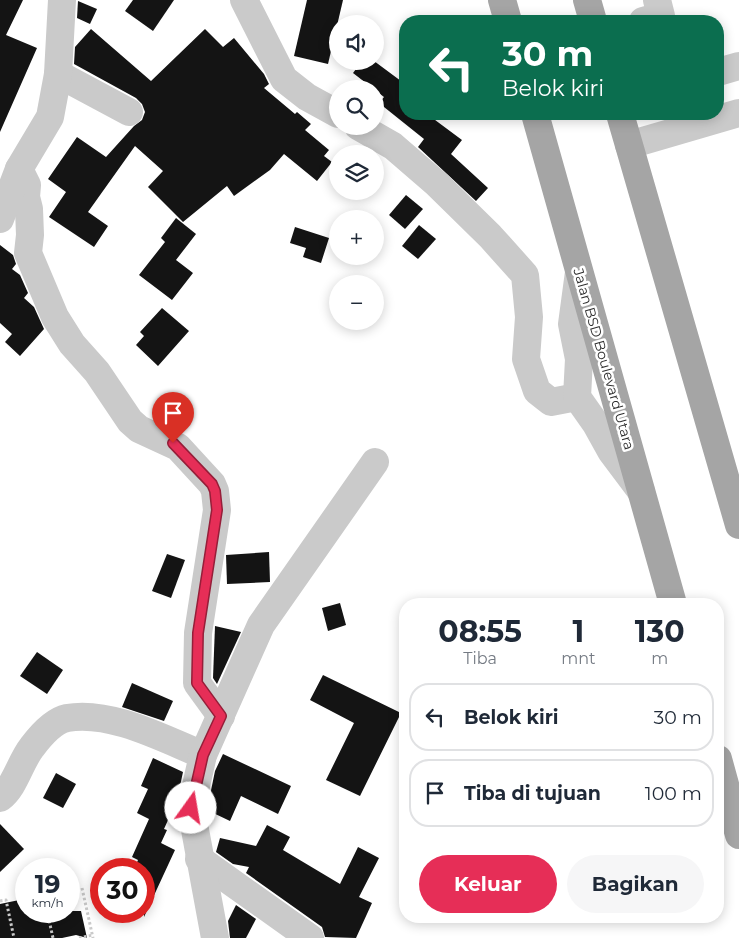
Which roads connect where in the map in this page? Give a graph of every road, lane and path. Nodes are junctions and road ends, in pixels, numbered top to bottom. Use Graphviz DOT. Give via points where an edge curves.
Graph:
graph roads {
  1 [pos="62,0"];
  2 [pos="244,0"];
  3 [pos="502,0"];
  4 [pos="587,0"];
  5 [pos="657,0"];
  6 [pos="506,15"];
  7 [pos="591,15"];
  8 [pos="661,15"];
  9 [pos="739,66"];
  10 [pos="724,70"];
  11 [pos="58,74"];
  12 [pos="329,109"];
  13 [pos="129,112"];
  14 [pos="739,113"];
  15 [pos="724,117"];
  16 [pos="536,120"];
  17 [pos="622,120"];
  18 [pos="715,120"];
  19 [pos="374,135"];
  20 [pos="629,145"];
  21 [pos="19,169"];
  22 [pos="0,219"];
  23 [pos="579,272"];
  24 [pos="577,397"];
  25 [pos="374,462"];
  26 [pos="642,491"];
  27 [pos="734,495"];
  28 [pos="739,525"];
  29 [pos="672,598"];
  30 [pos="221,716"];
  31 [pos="203,755"];
  32 [pos="724,781"];
  33 [pos="0,798"];
  34 [pos="739,835"];
  35 [pos="199,859"];
  36 [pos="82,888"];
  37 [pos="0,901"];
  38 [pos="50,923"];
  39 [pos="93,936"];
  40 [pos="14,938"];
  41 [pos="54,938"];
  42 [pos="79,938"];
  43 [pos="214,938"];
  44 [pos="310,938"];
  1 -- 11 [label="street"];
  2 -- 12 [label="street" via="284,79"];
  3 -- 6 [label="main road"];
  4 -- 7 [label="main road"];
  5 -- 8 [label="street"];
  9 -- 10 [label="street"];
  11 -- 13 [label="street"];
  11 -- 21 [label="street" via="50,117"];
  14 -- 15 [label="street"];
  16 -- 23 [label="main road, Jalan BSD Boulevard Utara"];
  17 -- 20 [label="main road"];
  18 -- 20 [label="street"];
  19 -- 24 [label="street" via="393,146 436,184 525,275 529,317 526,359 537,390 551,402"];
  20 -- 27 [label="main road"];
  21 -- 22 [label="street"];
  21 -- 30 [label="street" via="27,185 28,253 55,317 130,421 145,432 178,447 215,491 217,510 198,633 197,683"];
  23 -- 24 [label="street" via="572,324 579,359"];
  23 -- 26 [label="main road, Jalan BSD Boulevard Utara"];
  24 -- 26 [label="street" via="611,451"];
  25 -- 30 [label="street" via="261,625"];
  26 -- 29 [label="main road, Jalan BSD Boulevard Utara"];
  27 -- 28 [label="main road"];
  30 -- 31 [label="street"];
  31 -- 33 [label="street" via="127,724 99,718 66,718 47,729 31,748 10,788"];
  31 -- 35 [label="street" via="191,808"];
  32 -- 34 [label="main road"];
  35 -- 43 [label="street"];
  35 -- 44 [label="street"];
  36 -- 39 [label="path"];
  37 -- 40 [label="path" via="6,900"];
  38 -- 41 [label="path"];
  39 -- 42 [label="path"];
}
